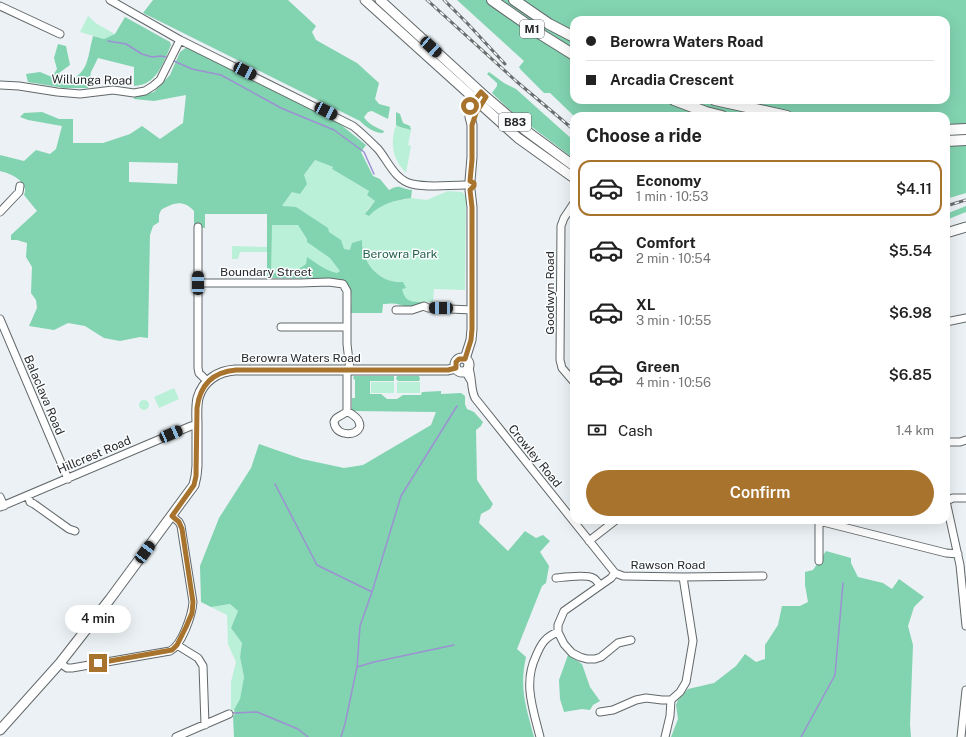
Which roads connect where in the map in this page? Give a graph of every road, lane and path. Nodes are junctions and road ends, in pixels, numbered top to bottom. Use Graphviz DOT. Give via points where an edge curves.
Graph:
graph roads {
  1 [pos="110,0"];
  2 [pos="365,0"];
  3 [pos="380,0"];
  4 [pos="492,0"];
  5 [pos="514,0"];
  6 [pos="0,6"];
  7 [pos="60,34"];
  8 [pos="570,35"];
  9 [pos="180,40"];
  10 [pos="570,52"];
  11 [pos="0,86"];
  12 [pos="480,98"];
  13 [pos="685,104"];
  14 [pos="733,104"];
  15 [pos="706,112"];
  16 [pos="769,112"];
  17 [pos="966,129"];
  18 [pos="950,130"];
  19 [pos="966,140"];
  20 [pos="950,141"];
  21 [pos="570,163"];
  22 [pos="570,175"];
  23 [pos="468,185"];
  24 [pos="20,186"];
  25 [pos="570,210"];
  26 [pos="0,212"];
  27 [pos="198,227"];
  28 [pos="966,227"];
  29 [pos="950,232"];
  30 [pos="198,283"];
  31 [pos="396,310"];
  32 [pos="472,310"];
  33 [pos="966,318"];
  34 [pos="0,320"];
  35 [pos="950,321"];
  36 [pos="281,327"];
  37 [pos="347,327"];
  38 [pos="463,366"];
  39 [pos="348,370"];
  40 [pos="570,377"];
  41 [pos="208,382"];
  42 [pos="347,411"];
  43 [pos="197,425"];
  44 [pos="966,440"];
  45 [pos="950,442"];
  46 [pos="68,479"];
  47 [pos="28,496"];
  48 [pos="0,497"];
  49 [pos="966,498"];
  50 [pos="950,499"];
  51 [pos="2,507"];
  52 [pos="172,516"];
  53 [pos="570,517"];
  54 [pos="950,519"];
  55 [pos="575,524"];
  56 [pos="611,524"];
  57 [pos="819,524"];
  58 [pos="831,524"];
  59 [pos="75,531"];
  60 [pos="589,541"];
  61 [pos="958,554"];
  62 [pos="818,562"];
  63 [pos="963,565"];
  64 [pos="615,573"];
  65 [pos="763,576"];
  66 [pos="683,577"];
  67 [pos="556,578"];
  68 [pos="600,585"];
  69 [pos="966,626"];
  70 [pos="558,632"];
  71 [pos="631,640"];
  72 [pos="177,645"];
  73 [pos="60,663"];
  74 [pos="966,690"];
  75 [pos="671,700"];
  76 [pos="600,712"];
  77 [pos="229,714"];
  78 [pos="205,724"];
  79 [pos="0,730"];
  80 [pos="176,737"];
  81 [pos="540,737"];
  82 [pos="665,737"];
  83 [pos="961,737"];
  1 -- 9 [label="street"];
  2 -- 12 [label="main road, B83"];
  3 -- 12 [label="main road, B83"];
  4 -- 10 [label="highway, M1"];
  5 -- 8 [label="highway, M1"];
  6 -- 7 [label="street"];
  9 -- 11 [label="street, Willunga Road" via="160,80 145,91 134,93 113,90 80,94"];
  9 -- 23 [label="street" via="353,126 378,149 398,176 408,182 419,185"];
  12 -- 21 [label="main road, B83"];
  12 -- 22 [label="main road, B83" via="518,138"];
  12 -- 23 [label="main road" via="470,106 472,160"];
  13 -- 15 [label="highway"];
  14 -- 16 [label="highway"];
  17 -- 18 [label="highway"];
  19 -- 20 [label="highway"];
  23 -- 32 [label="main road" via="472,207"];
  24 -- 26 [label="street" via="19,192"];
  25 -- 40 [label="street, Goodwyn Road" via="562,226 560,360 562,368"];
  27 -- 30 [label="street"];
  28 -- 29 [label="main road"];
  30 -- 37 [label="street, Boundary Street" via="343,284 346,288"];
  30 -- 41 [label="street" via="198,370"];
  31 -- 32 [label="street" via="412,310 424,306"];
  32 -- 38 [label="main road" via="471,340"];
  33 -- 35 [label="street"];
  34 -- 46 [label="street, Balaclava Road"];
  36 -- 37 [label="street"];
  37 -- 39 [label="street"];
  38 -- 39 [label="main road, Berowra Waters Road" via="443,370"];
  38 -- 53 [label="street, Crowley Road" via="471,372 475,398"];
  39 -- 41 [label="main road, Berowra Waters Road" via="236,370 222,372"];
  39 -- 42 [label="street"];
  41 -- 43 [label="main road, Berowra Waters Road" via="198,397"];
  43 -- 46 [label="street, Hillcrest Road"];
  43 -- 52 [label="main road, Berowra Waters Road" via="196,476 192,488"];
  44 -- 45 [label="street"];
  46 -- 47 [label="street, Hillcrest Road"];
  47 -- 51 [label="street, Hillcrest Road"];
  47 -- 59 [label="street" via="30,502"];
  48 -- 51 [label="street"];
  49 -- 50 [label="street"];
  52 -- 72 [label="street" via="181,526 193,602 192,613"];
  52 -- 73 [label="main road, Berowra Waters Road"];
  54 -- 61 [label="street"];
  55 -- 60 [label="street, Crowley Road"];
  56 -- 60 [label="street"];
  57 -- 62 [label="street"];
  58 -- 61 [label="street"];
  60 -- 64 [label="street, Rawson Road"];
  61 -- 63 [label="street"];
  63 -- 69 [label="street"];
  64 -- 66 [label="street, Rawson Road" via="623,576"];
  64 -- 68 [label="street"];
  65 -- 66 [label="street, Rawson Road"];
  66 -- 75 [label="street" via="693,641 686,682"];
  67 -- 68 [label="street" via="591,577"];
  68 -- 70 [label="street" via="564,611"];
  70 -- 71 [label="street" via="572,652 580,658 587,659 595,659 618,643"];
  70 -- 81 [label="street" via="541,643 530,674 530,697"];
  72 -- 73 [label="street" via="170,651 72,668"];
  72 -- 78 [label="street" via="198,658 203,666"];
  73 -- 79 [label="main road, Berowra Waters Road"];
  74 -- 83 [label="street"];
  75 -- 76 [label="street" via="646,698"];
  75 -- 82 [label="street"];
  77 -- 78 [label="street"];
  78 -- 80 [label="street"];
}
